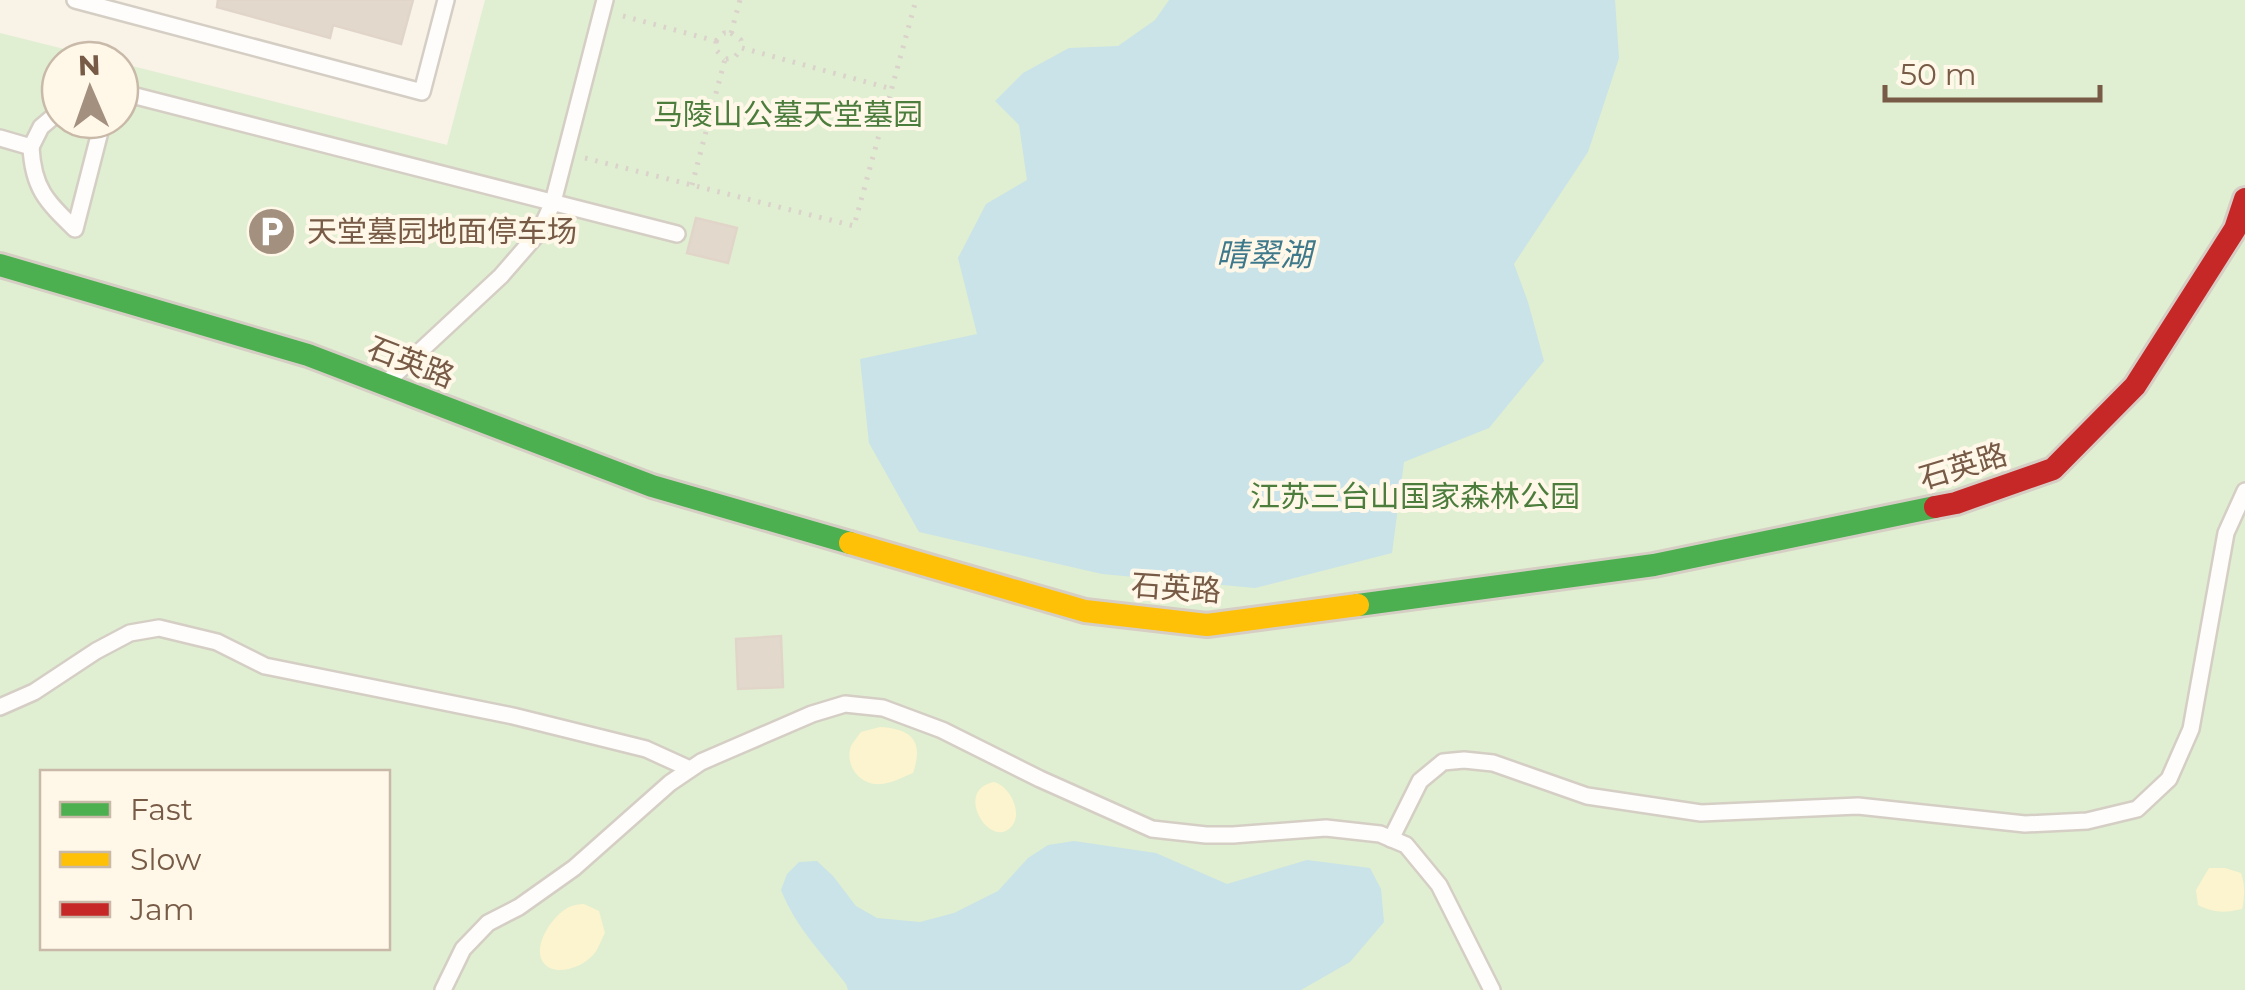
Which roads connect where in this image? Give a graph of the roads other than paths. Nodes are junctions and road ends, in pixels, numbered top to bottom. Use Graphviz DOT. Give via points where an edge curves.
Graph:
graph roads {
  1 [pos="75,0"];
  2 [pos="446,0"];
  3 [pos="604,5"];
  4 [pos="140,97"];
  5 [pos="40,129"];
  6 [pos="0,138"];
  7 [pos="98,140"];
  8 [pos="31,146"];
  9 [pos="2245,199"];
  10 [pos="554,202"];
  11 [pos="677,234"];
  12 [pos="0,265"];
  13 [pos="385,384"];
  14 [pos="2245,491"];
  15 [pos="0,707"];
  16 [pos="690,769"];
  17 [pos="1391,839"];
  18 [pos="442,990"];
  19 [pos="1492,990"];
  1 -- 2 [label="lane" via="422,92"];
  3 -- 10 [label="lane"];
  4 -- 10 [label="lane"];
  5 -- 8 [label="lane"];
  6 -- 8 [label="lane"];
  7 -- 8 [label="lane" via="74,229 40,190"];
  9 -- 13 [label="street, 石英路" via="2235,229 2135,386 2053,468 1956,503 1654,565 1208,625 1085,611 652,486"];
  10 -- 11 [label="lane"];
  10 -- 13 [label="lane" via="540,231 501,276"];
  12 -- 13 [label="street, 石英路"];
  14 -- 17 [label="lane" via="2226,533 2191,729 2169,779 2137,810 2026,824 1858,806 1700,813 1586,796 1493,763 1464,760 1443,762 1420,781"];
  15 -- 16 [label="lane" via="130,633 159,628 218,642 265,666 513,716 646,749"];
  16 -- 17 [label="lane" via="845,704 884,708 942,730 1152,829 1232,835 1326,828"];
  16 -- 18 [label="lane" via="574,868 488,924 462,948"];
  17 -- 19 [label="lane" via="1406,846 1438,884"];
}
